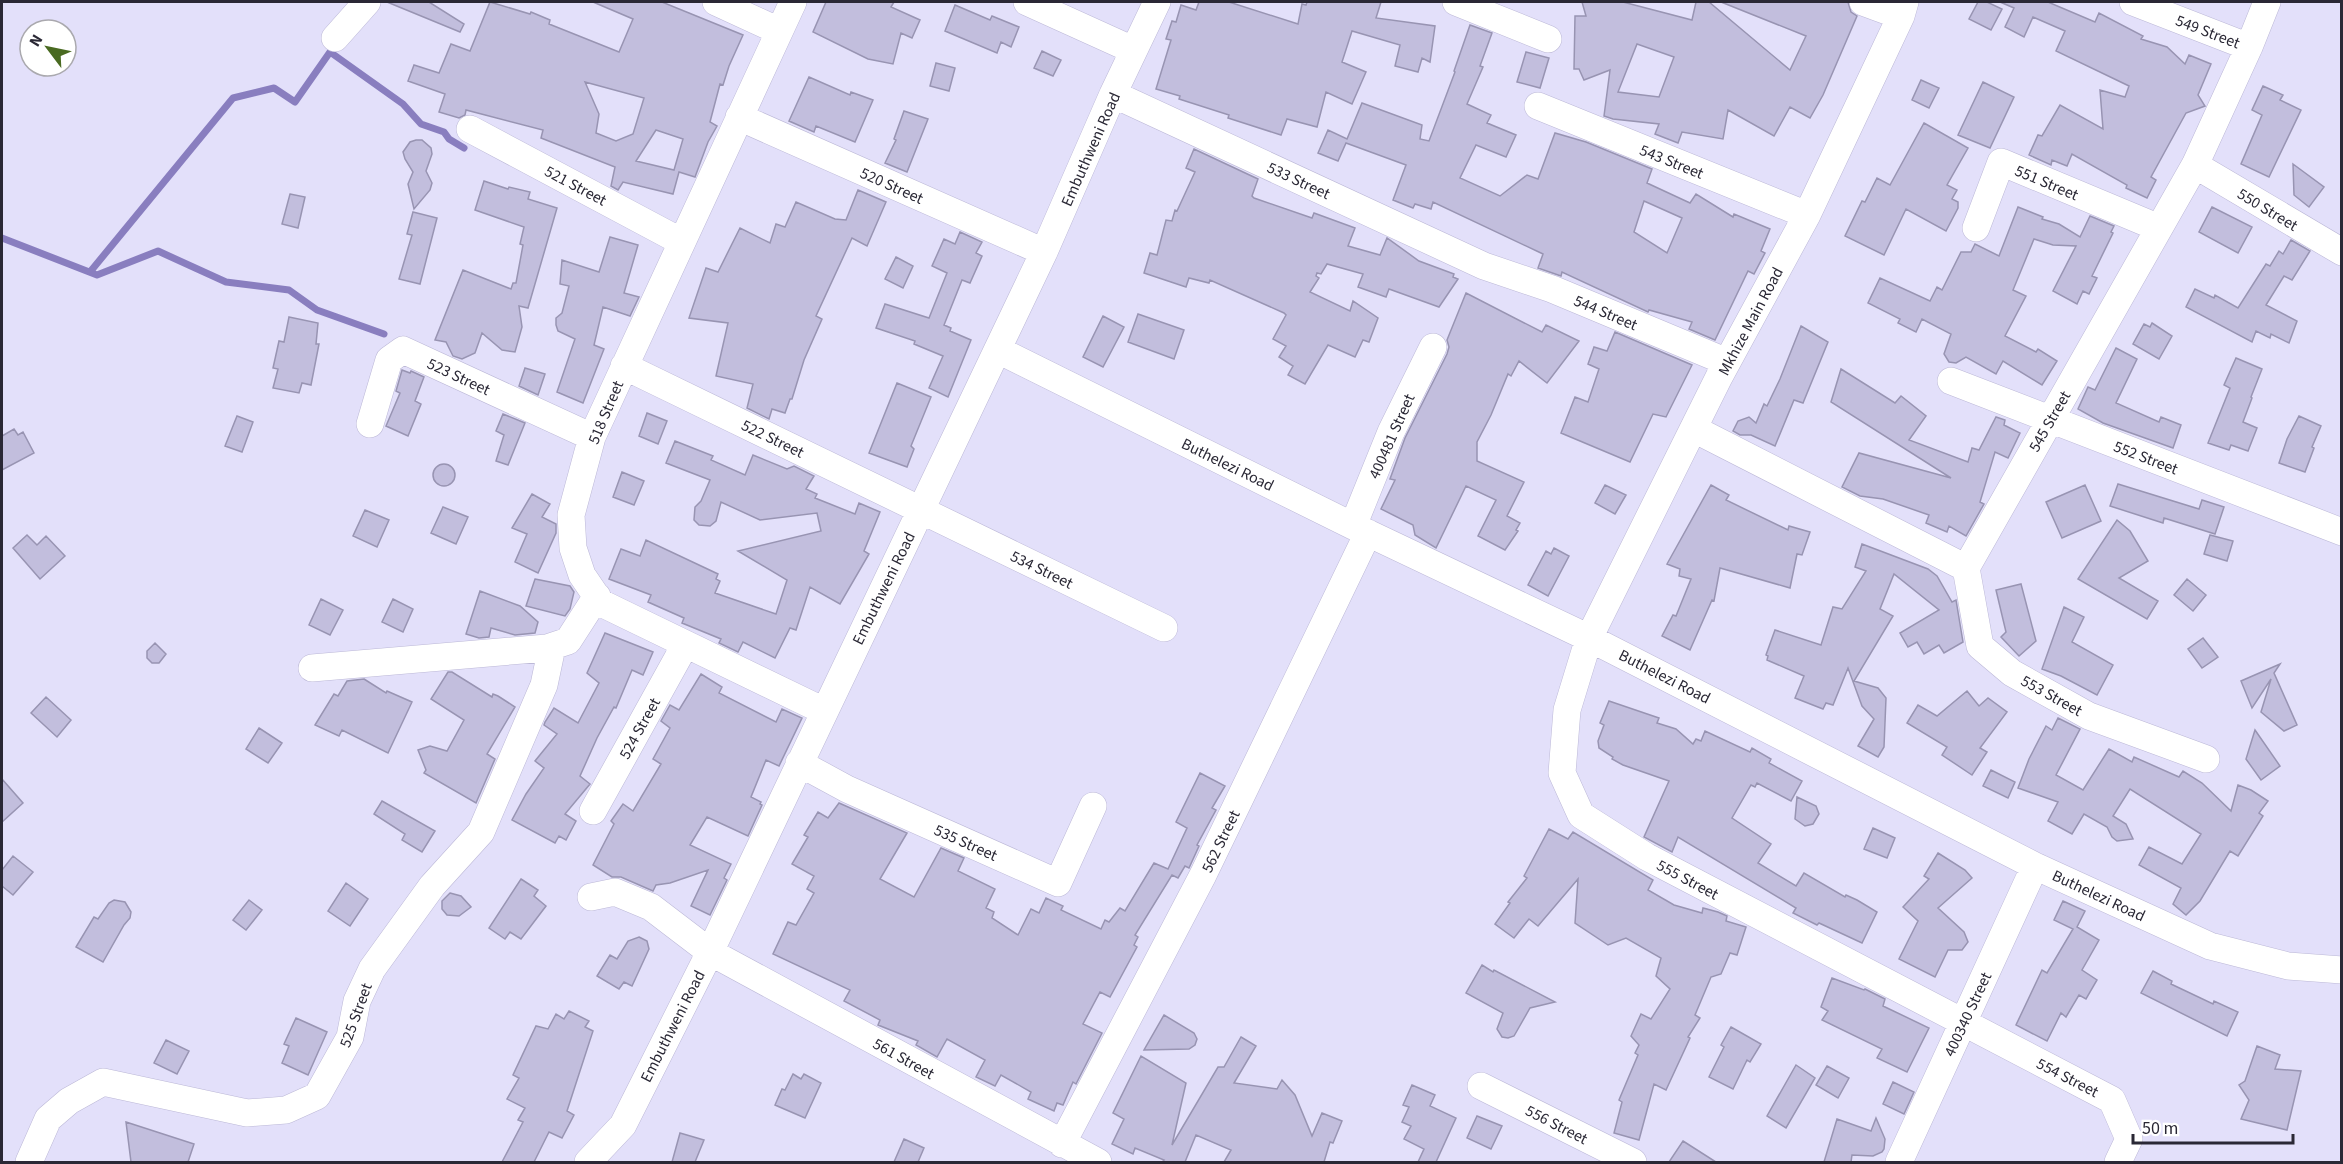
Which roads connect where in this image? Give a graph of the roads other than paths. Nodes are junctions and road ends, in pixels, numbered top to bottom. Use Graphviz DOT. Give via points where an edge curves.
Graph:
graph roads {
  1 [pos="368,2"];
  2 [pos="716,2"];
  3 [pos="793,2"];
  4 [pos="1027,2"];
  5 [pos="1157,2"];
  6 [pos="1456,2"];
  7 [pos="1863,2"];
  8 [pos="2133,2"];
  9 [pos="2267,2"];
  10 [pos="1903,9"];
  11 [pos="779,31"];
  12 [pos="335,38"];
  13 [pos="1548,39"];
  14 [pos="2249,47"];
  15 [pos="1133,50"];
  16 [pos="1113,94"];
  17 [pos="1538,106"];
  18 [pos="740,117"];
  19 [pos="470,129"];
  20 [pos="2195,165"];
  21 [pos="1807,215"];
  22 [pos="1976,228"];
  23 [pos="2159,228"];
  24 [pos="682,242"];
  25 [pos="1044,252"];
  26 [pos="2342,252"];
  27 [pos="1484,266"];
  28 [pos="1433,347"];
  29 [pos="998,350"];
  30 [pos="1727,362"];
  31 [pos="624,366"];
  32 [pos="1951,381"];
  33 [pos="2050,420"];
  34 [pos="370,424"];
  35 [pos="1694,429"];
  36 [pos="592,437"];
  37 [pos="921,510"];
  38 [pos="1361,529"];
  39 [pos="2342,532"];
  40 [pos="1966,568"];
  41 [pos="597,596"];
  42 [pos="1164,628"];
  43 [pos="1589,638"];
  44 [pos="685,645"];
  45 [pos="552,647"];
  46 [pos="312,668"];
  47 [pos="824,711"];
  48 [pos="2206,759"];
  49 [pos="799,763"];
  50 [pos="1093,806"];
  51 [pos="593,811"];
  52 [pos="2035,866"];
  53 [pos="591,897"];
  54 [pos="710,952"];
  55 [pos="2342,970"];
  56 [pos="1963,1023"];
  57 [pos="1481,1086"];
  58 [pos="1062,1144"];
  59 [pos="29,1162"];
  60 [pos="588,1162"];
  61 [pos="1098,1162"];
  62 [pos="1633,1162"];
  63 [pos="1899,1162"];
  64 [pos="2118,1162"];
  1 -- 12 [label="street"];
  2 -- 11 [label="street"];
  3 -- 11 [label="street, 518 Street"];
  4 -- 15 [label="street"];
  5 -- 15 [label="street, Embuthweni Road"];
  6 -- 13 [label="street"];
  7 -- 10 [label="street"];
  8 -- 14 [label="street, 549 Street"];
  9 -- 14 [label="street, 545 Street"];
  10 -- 21 [label="street, Mkhize Main Road"];
  11 -- 18 [label="street, 518 Street"];
  14 -- 20 [label="street, 545 Street"];
  15 -- 16 [label="street, Embuthweni Road"];
  16 -- 25 [label="street, Embuthweni Road"];
  16 -- 27 [label="street, 533 Street"];
  17 -- 21 [label="street, 543 Street"];
  18 -- 24 [label="street, 518 Street"];
  18 -- 25 [label="street, 520 Street"];
  19 -- 24 [label="street, 521 Street"];
  20 -- 23 [label="street, 545 Street"];
  20 -- 26 [label="street, 550 Street"];
  21 -- 30 [label="street, Mkhize Main Road"];
  22 -- 23 [label="street, 551 Street" via="2001,162"];
  23 -- 33 [label="street, 545 Street"];
  24 -- 31 [label="street, 518 Street"];
  25 -- 29 [label="street, Embuthweni Road"];
  27 -- 30 [label="street, 544 Street"];
  28 -- 38 [label="street, 400481 Street" via="1391,432"];
  29 -- 37 [label="street, Embuthweni Road"];
  29 -- 38 [label="street, Buthelezi Road"];
  30 -- 35 [label="street, Mkhize Main Road"];
  31 -- 36 [label="street, 518 Street"];
  31 -- 37 [label="street, 522 Street"];
  32 -- 33 [label="street, 552 Street"];
  33 -- 39 [label="street, 552 Street"];
  33 -- 40 [label="street, 545 Street"];
  34 -- 36 [label="street, 523 Street" via="389,360 403,350"];
  35 -- 40 [label="street"];
  35 -- 43 [label="street, Mkhize Main Road"];
  36 -- 41 [label="street, 518 Street" via="571,515 573,548 582,575"];
  37 -- 42 [label="street, 534 Street"];
  37 -- 47 [label="street, Embuthweni Road"];
  38 -- 43 [label="street, Buthelezi Road"];
  38 -- 58 [label="street, 562 Street" via="1203,875"];
  40 -- 48 [label="street, 553 Street" via="1980,646 2012,673 2089,716"];
  41 -- 44 [label="street, 518 Street" via="601,603"];
  41 -- 45 [label="street" via="568,641"];
  43 -- 52 [label="street, Buthelezi Road"];
  43 -- 56 [label="street, 555 Street" via="1567,710 1562,773 1581,815 1647,857"];
  44 -- 47 [label="street, 518 Street"];
  44 -- 51 [label="street, 524 Street"];
  45 -- 46 [label="street"];
  45 -- 59 [label="street, 525 Street" via="544,685 481,832 432,886 372,969 357,1001 350,1036 317,1096 286,1110 247,1113 102,1082 48,1119"];
  47 -- 49 [label="street, Embuthweni Road"];
  49 -- 50 [label="street, 535 Street" via="847,789 1058,883"];
  49 -- 54 [label="street, Embuthweni Road"];
  52 -- 55 [label="street, Buthelezi Road" via="2210,946 2288,966"];
  52 -- 56 [label="street, 400340 Street"];
  53 -- 54 [label="street" via="615,892 651,907"];
  54 -- 58 [label="street, 561 Street"];
  54 -- 60 [label="street, Embuthweni Road" via="623,1125"];
  56 -- 63 [label="street, 400340 Street"];
  56 -- 64 [label="street, 554 Street" via="2112,1100 2129,1139"];
  57 -- 62 [label="street, 556 Street"];
  58 -- 61 [label="street, 561 Street"];
}
